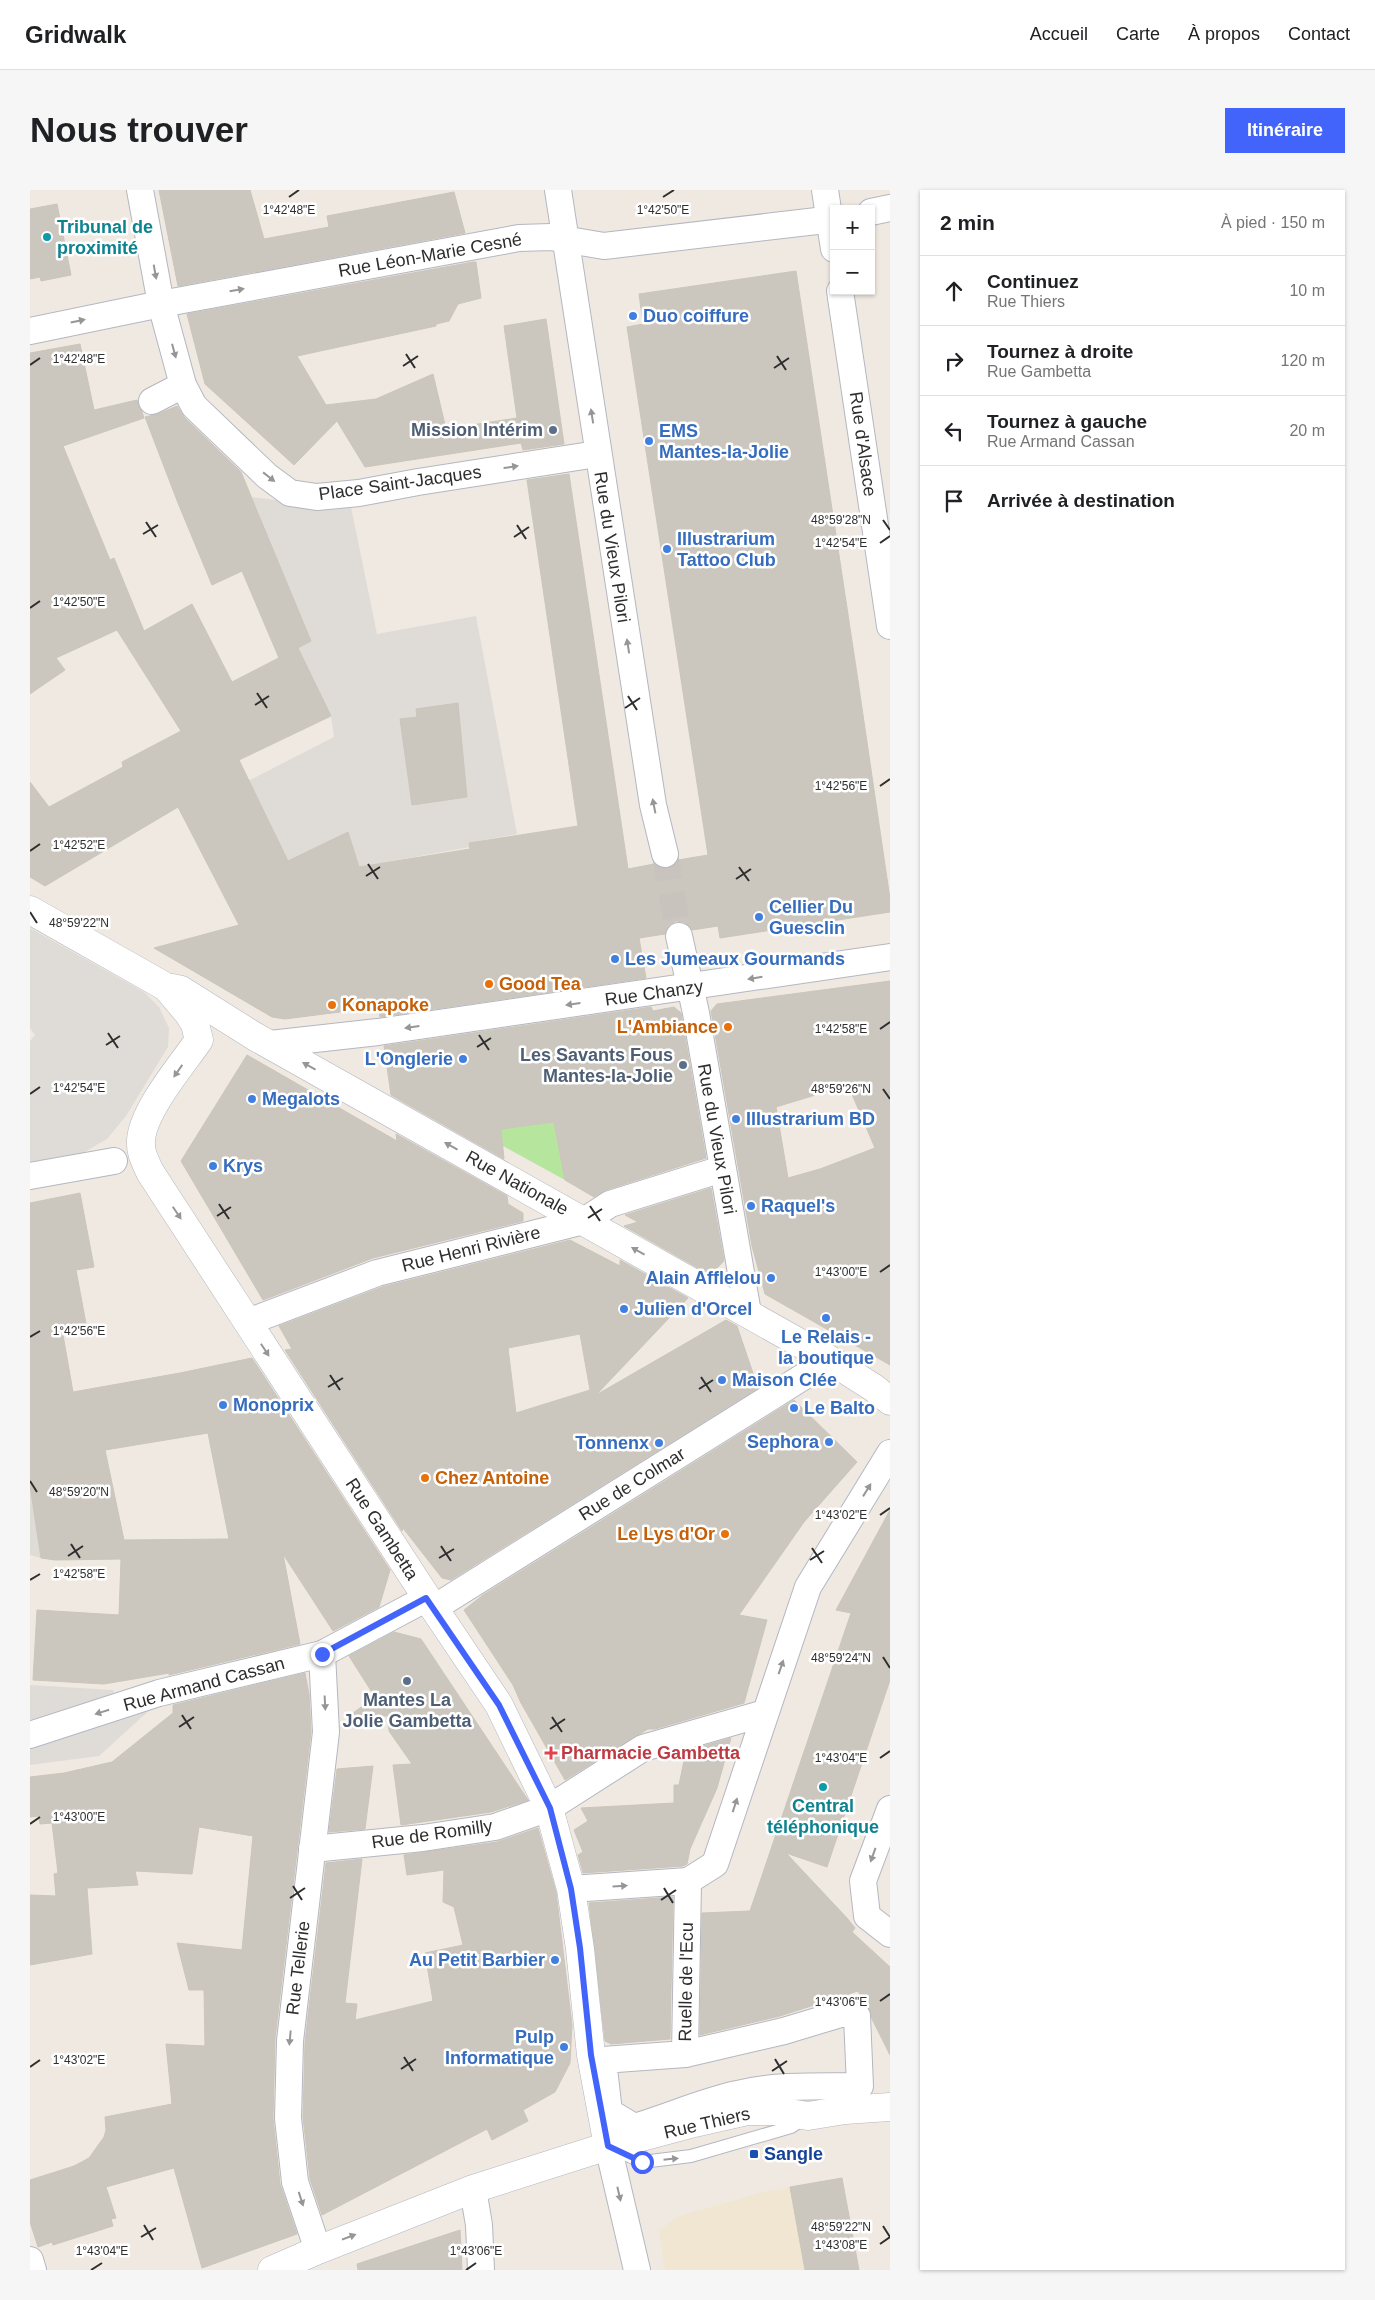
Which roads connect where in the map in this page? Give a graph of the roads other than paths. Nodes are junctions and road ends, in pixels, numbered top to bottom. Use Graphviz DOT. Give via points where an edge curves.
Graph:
graph roads {
  1 [pos="140,190"];
  2 [pos="558,190"];
  3 [pos="825,190"];
  4 [pos="890,208"];
  5 [pos="830,211"];
  6 [pos="875,211"];
  7 [pos="830,219"];
  8 [pos="558,239"];
  9 [pos="841,295"];
  10 [pos="161,304"];
  11 [pos="30,330"];
  12 [pos="183,385"];
  13 [pos="152,401"];
  14 [pos="597,454"];
  15 [pos="890,626"];
  16 [pos="665,854"];
  17 [pos="30,910"];
  18 [pos="679,936"];
  19 [pos="890,957"];
  20 [pos="166,987"];
  21 [pos="690,988"];
  22 [pos="199,1040"];
  23 [pos="262,1040"];
  24 [pos="114,1161"];
  25 [pos="722,1169"];
  26 [pos="30,1176"];
  27 [pos="584,1221"];
  28 [pos="748,1313"];
  29 [pos="248,1322"];
  30 [pos="830,1360"];
  31 [pos="890,1401"];
  32 [pos="890,1453"];
  33 [pos="430,1603"];
  34 [pos="322,1654"];
  35 [pos="765,1713"];
  36 [pos="30,1735"];
  37 [pos="550,1808"];
  38 [pos="890,1809"];
  39 [pos="312,1850"];
  40 [pos="688,1881"];
  41 [pos="571,1889"];
  42 [pos="890,1934"];
  43 [pos="685,2054"];
  44 [pos="890,2107"];
  45 [pos="608,2146"];
  46 [pos="473,2190"];
  47 [pos="318,2250"];
  48 [pos="30,2260"];
  49 [pos="33,2270"];
  50 [pos="272,2270"];
  51 [pos="481,2270"];
  52 [pos="637,2270"];
  1 -- 10 [label="street, Place Saint-Jacques, one-way"];
  2 -- 8 [label="street, Rue du Vieux Pilori"];
  3 -- 5 [label="street"];
  4 -- 6 [label="street"];
  7 -- 8 [label="street, Rue Léon-Marie Cesné" via="604,246"];
  10 -- 8 [label="street, Rue Léon-Marie Cesné, one-way" via="520,238"];
  14 -- 8 [label="street, Rue du Vieux Pilori, one-way"];
  9 -- 15 [label="street, Rue d'Alsace"];
  11 -- 10 [label="street, Rue Léon-Marie Cesné, one-way"];
  10 -- 12 [label="street, Place Saint-Jacques, one-way"];
  12 -- 13 [label="street"];
  12 -- 14 [label="street, Place Saint-Jacques, one-way" via="194,406 266,476 290,493 317,497 359,493"];
  16 -- 14 [label="street, Rue du Vieux Pilori, one-way" via="653,805"];
  17 -- 20 [label="main road"];
  18 -- 21 [label="street, Rue du Vieux Pilori"];
  19 -- 21 [label="street, Rue Chanzy, one-way"];
  20 -- 22 [label="main road" via="195,1024"];
  20 -- 23 [label="main road, Rue Nationale" via="180,990"];
  21 -- 23 [label="street, Rue Chanzy, one-way" via="378,1032"];
  21 -- 25 [label="street, Rue du Vieux Pilori"];
  22 -- 23 [label="main road" via="230,1032"];
  22 -- 29 [label="main road, Rue Gambetta, one-way" via="147,1118 141,1138 141,1154"];
  27 -- 23 [label="main road, Rue Nationale, one-way"];
  24 -- 26 [label="street"];
  25 -- 27 [label="street, Rue Henri Rivière" via="610,1204"];
  25 -- 28 [label="street, Rue du Vieux Pilori"];
  28 -- 27 [label="main road, Rue Nationale, one-way"];
  27 -- 29 [label="street, Rue Henri Rivière" via="377,1273"];
  28 -- 30 [label="main road, Rue Nationale"];
  29 -- 33 [label="main road, Rue Gambetta, one-way"];
  30 -- 31 [label="main road, Rue Nationale"];
  30 -- 33 [label="street, Rue de Colmar"];
  35 -- 32 [label="street, one-way" via="808,1587"];
  33 -- 34 [label="street, Rue Armand Cassan"];
  33 -- 37 [label="main road, Rue Gambetta" via="499,1705"];
  34 -- 36 [label="street, Rue Armand Cassan, one-way" via="159,1693"];
  34 -- 39 [label="street, Rue Tellerie, one-way" via="326,1732"];
  35 -- 37 [label="street, Rue de Romilly" via="642,1748"];
  40 -- 35 [label="street, one-way" via="715,1864"];
  37 -- 39 [label="street, Rue de Romilly" via="495,1827"];
  37 -- 41 [label="main road, Rue Gambetta"];
  38 -- 42 [label="street, one-way" via="863,1881 867,1916"];
  39 -- 47 [label="street, Rue Tellerie, one-way" via="290,2041 288,2118 296,2182"];
  41 -- 40 [label="street, one-way"];
  40 -- 43 [label="street, Ruelle de l'Ecu"];
  41 -- 45 [label="main road, Rue Gambetta" via="591,2055"];
  43 -- 43 [label="street" via="603,2060 609,2112 634,2127 739,2093 860,2086 857,2016 847,2012 784,2031"];
  45 -- 44 [label="main road, Rue Thiers, one-way" via="747,2111 808,2116"];
  45 -- 46 [label="main road, Rue Thiers"];
  45 -- 52 [label="street, one-way"];
  47 -- 46 [label="main road, Rue Thiers, one-way"];
  46 -- 51 [label="street"];
  47 -- 50 [label="main road, Rue Thiers"];
  48 -- 49 [label="street"];
}
